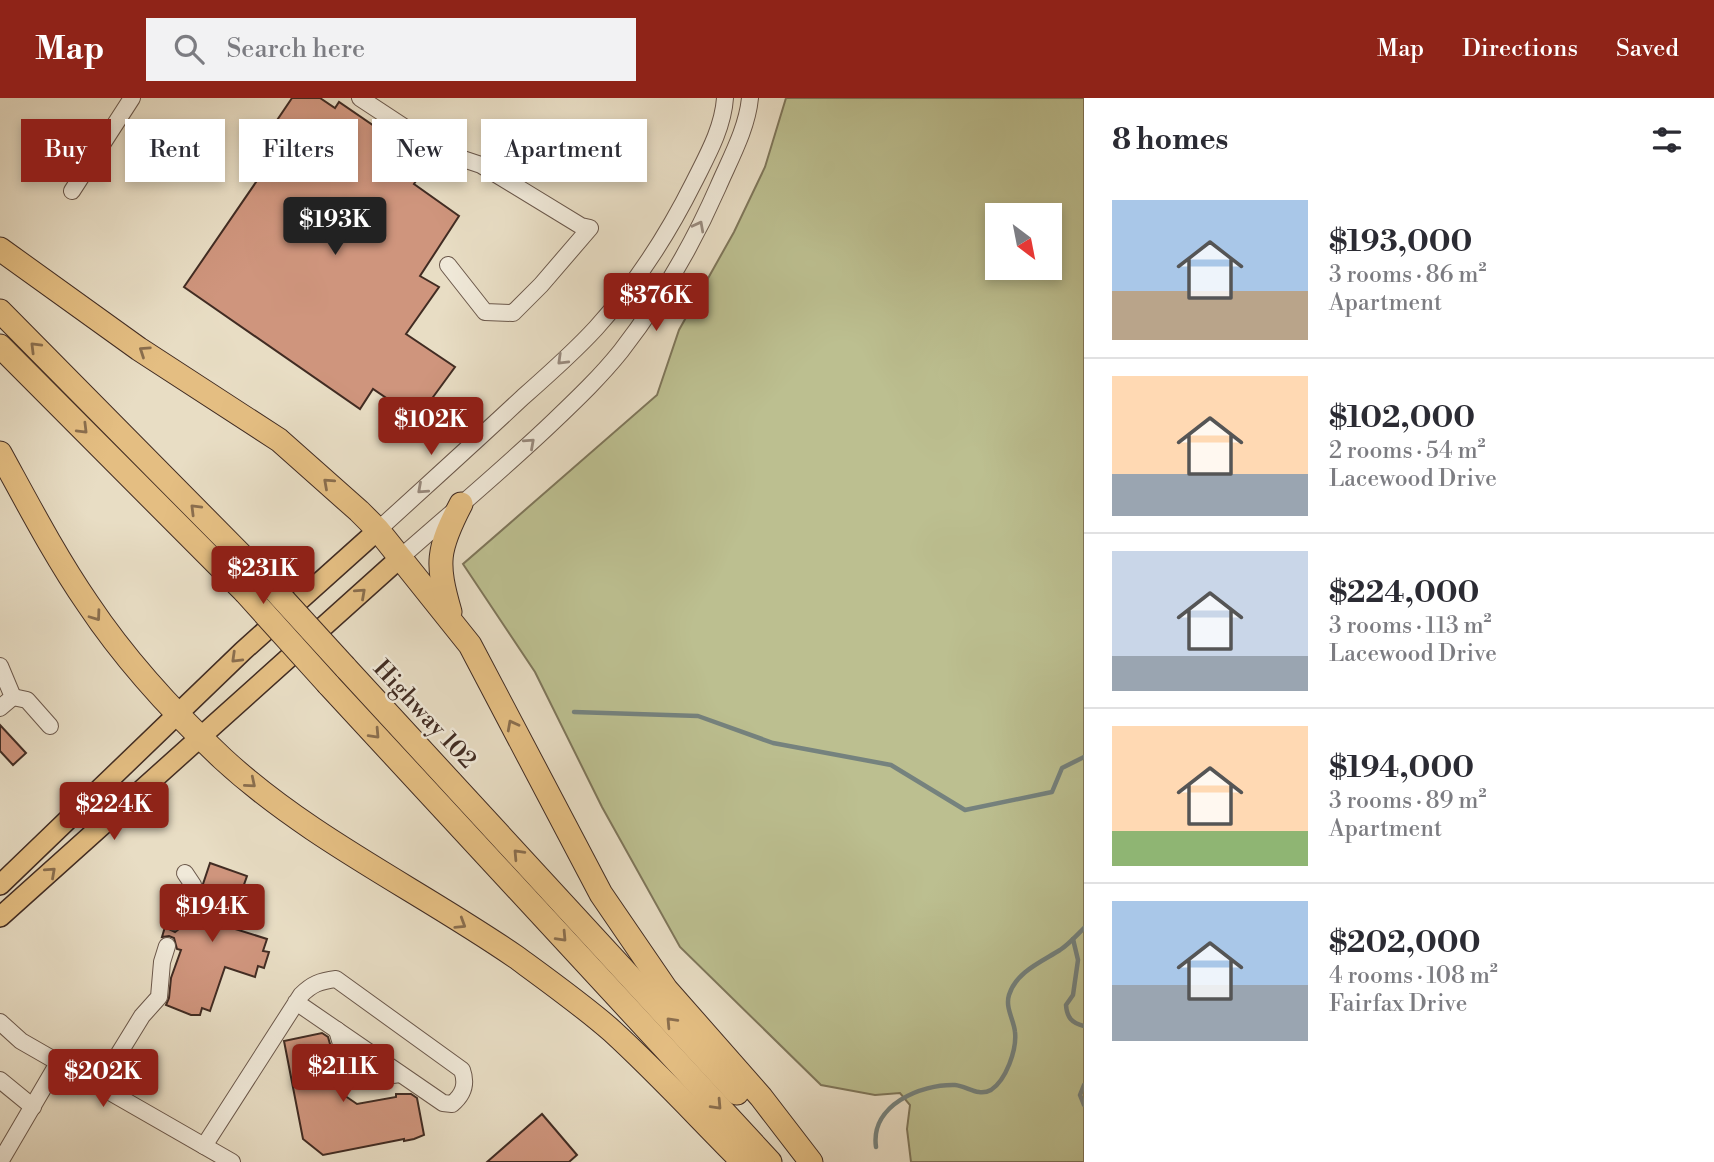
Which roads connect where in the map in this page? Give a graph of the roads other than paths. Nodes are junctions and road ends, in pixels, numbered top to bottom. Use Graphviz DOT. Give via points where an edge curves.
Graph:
graph roads {
  1 [pos="132,98"];
  2 [pos="360,98"];
  3 [pos="725,98"];
  4 [pos="750,98"];
  5 [pos="72,191"];
  6 [pos="0,249"];
  7 [pos="448,265"];
  8 [pos="0,311"];
  9 [pos="0,346"];
  10 [pos="0,453"];
  11 [pos="461,504"];
  12 [pos="378,530"];
  13 [pos="401,557"];
  14 [pos="453,622"];
  15 [pos="0,666"];
  16 [pos="13,697"];
  17 [pos="0,708"];
  18 [pos="178,714"];
  19 [pos="50,726"];
  20 [pos="201,737"];
  21 [pos="185,873"];
  22 [pos="0,885"];
  23 [pos="0,917"];
  24 [pos="174,922"];
  25 [pos="167,946"];
  26 [pos="296,1002"];
  27 [pos="337,1030"];
  28 [pos="3,1033"];
  29 [pos="58,1063"];
  30 [pos="400,1073"];
  31 [pos="0,1080"];
  32 [pos="99,1086"];
  33 [pos="33,1107"];
  34 [pos="204,1146"];
  35 [pos="0,1162"];
  36 [pos="232,1162"];
  37 [pos="743,1162"];
  38 [pos="770,1162"];
  39 [pos="801,1162"];
  40 [pos="811,1162"];
  1 -- 5 [label="street"];
  2 -- 7 [label="street" via="442,152 481,164 590,228 513,313 485,312"];
  3 -- 12 [label="street, one-way" via="717,132 683,204 625,293 554,369"];
  11 -- 4 [label="street, one-way" via="536,439 621,351 653,306 706,212 740,138"];
  12 -- 6 [label="highway, one-way" via="279,440 139,349"];
  39 -- 8 [label="highway, Highway 102, one-way, bridge" via="261,575"];
  9 -- 38 [label="highway, Highway 102, one-way, bridge" via="245,592"];
  10 -- 18 [label="highway, one-way" via="87,604"];
  11 -- 13 [label="street"];
  11 -- 14 [label="highway" via="444,536 441,554 441,580"];
  12 -- 13 [label="highway"];
  12 -- 18 [label="main road, one-way"];
  13 -- 14 [label="highway"];
  20 -- 13 [label="main road, one-way"];
  40 -- 14 [label="highway, one-way" via="666,989 601,894 470,645"];
  15 -- 16 [label="street"];
  16 -- 17 [label="street"];
  16 -- 19 [label="street" via="27,701"];
  18 -- 20 [label="highway"];
  18 -- 22 [label="main road"];
  23 -- 20 [label="main road, one-way"];
  20 -- 37 [label="highway, one-way" via="256,787 328,839 515,957 611,1030"];
  21 -- 24 [label="street" via="194,885"];
  25 -- 32 [label="street" via="159,997"];
  26 -- 27 [label="street"];
  26 -- 30 [label="street" via="311,984 335,979 463,1070 466,1082 458,1099 443,1103"];
  26 -- 34 [label="street"];
  27 -- 30 [label="street"];
  27 -- 30 [label="street" via="349,1066 359,1073 368,1078"];
  28 -- 29 [label="street"];
  29 -- 32 [label="street"];
  29 -- 33 [label="street"];
  31 -- 33 [label="street"];
  32 -- 34 [label="street"];
  33 -- 35 [label="street"];
  34 -- 36 [label="street"];
}
